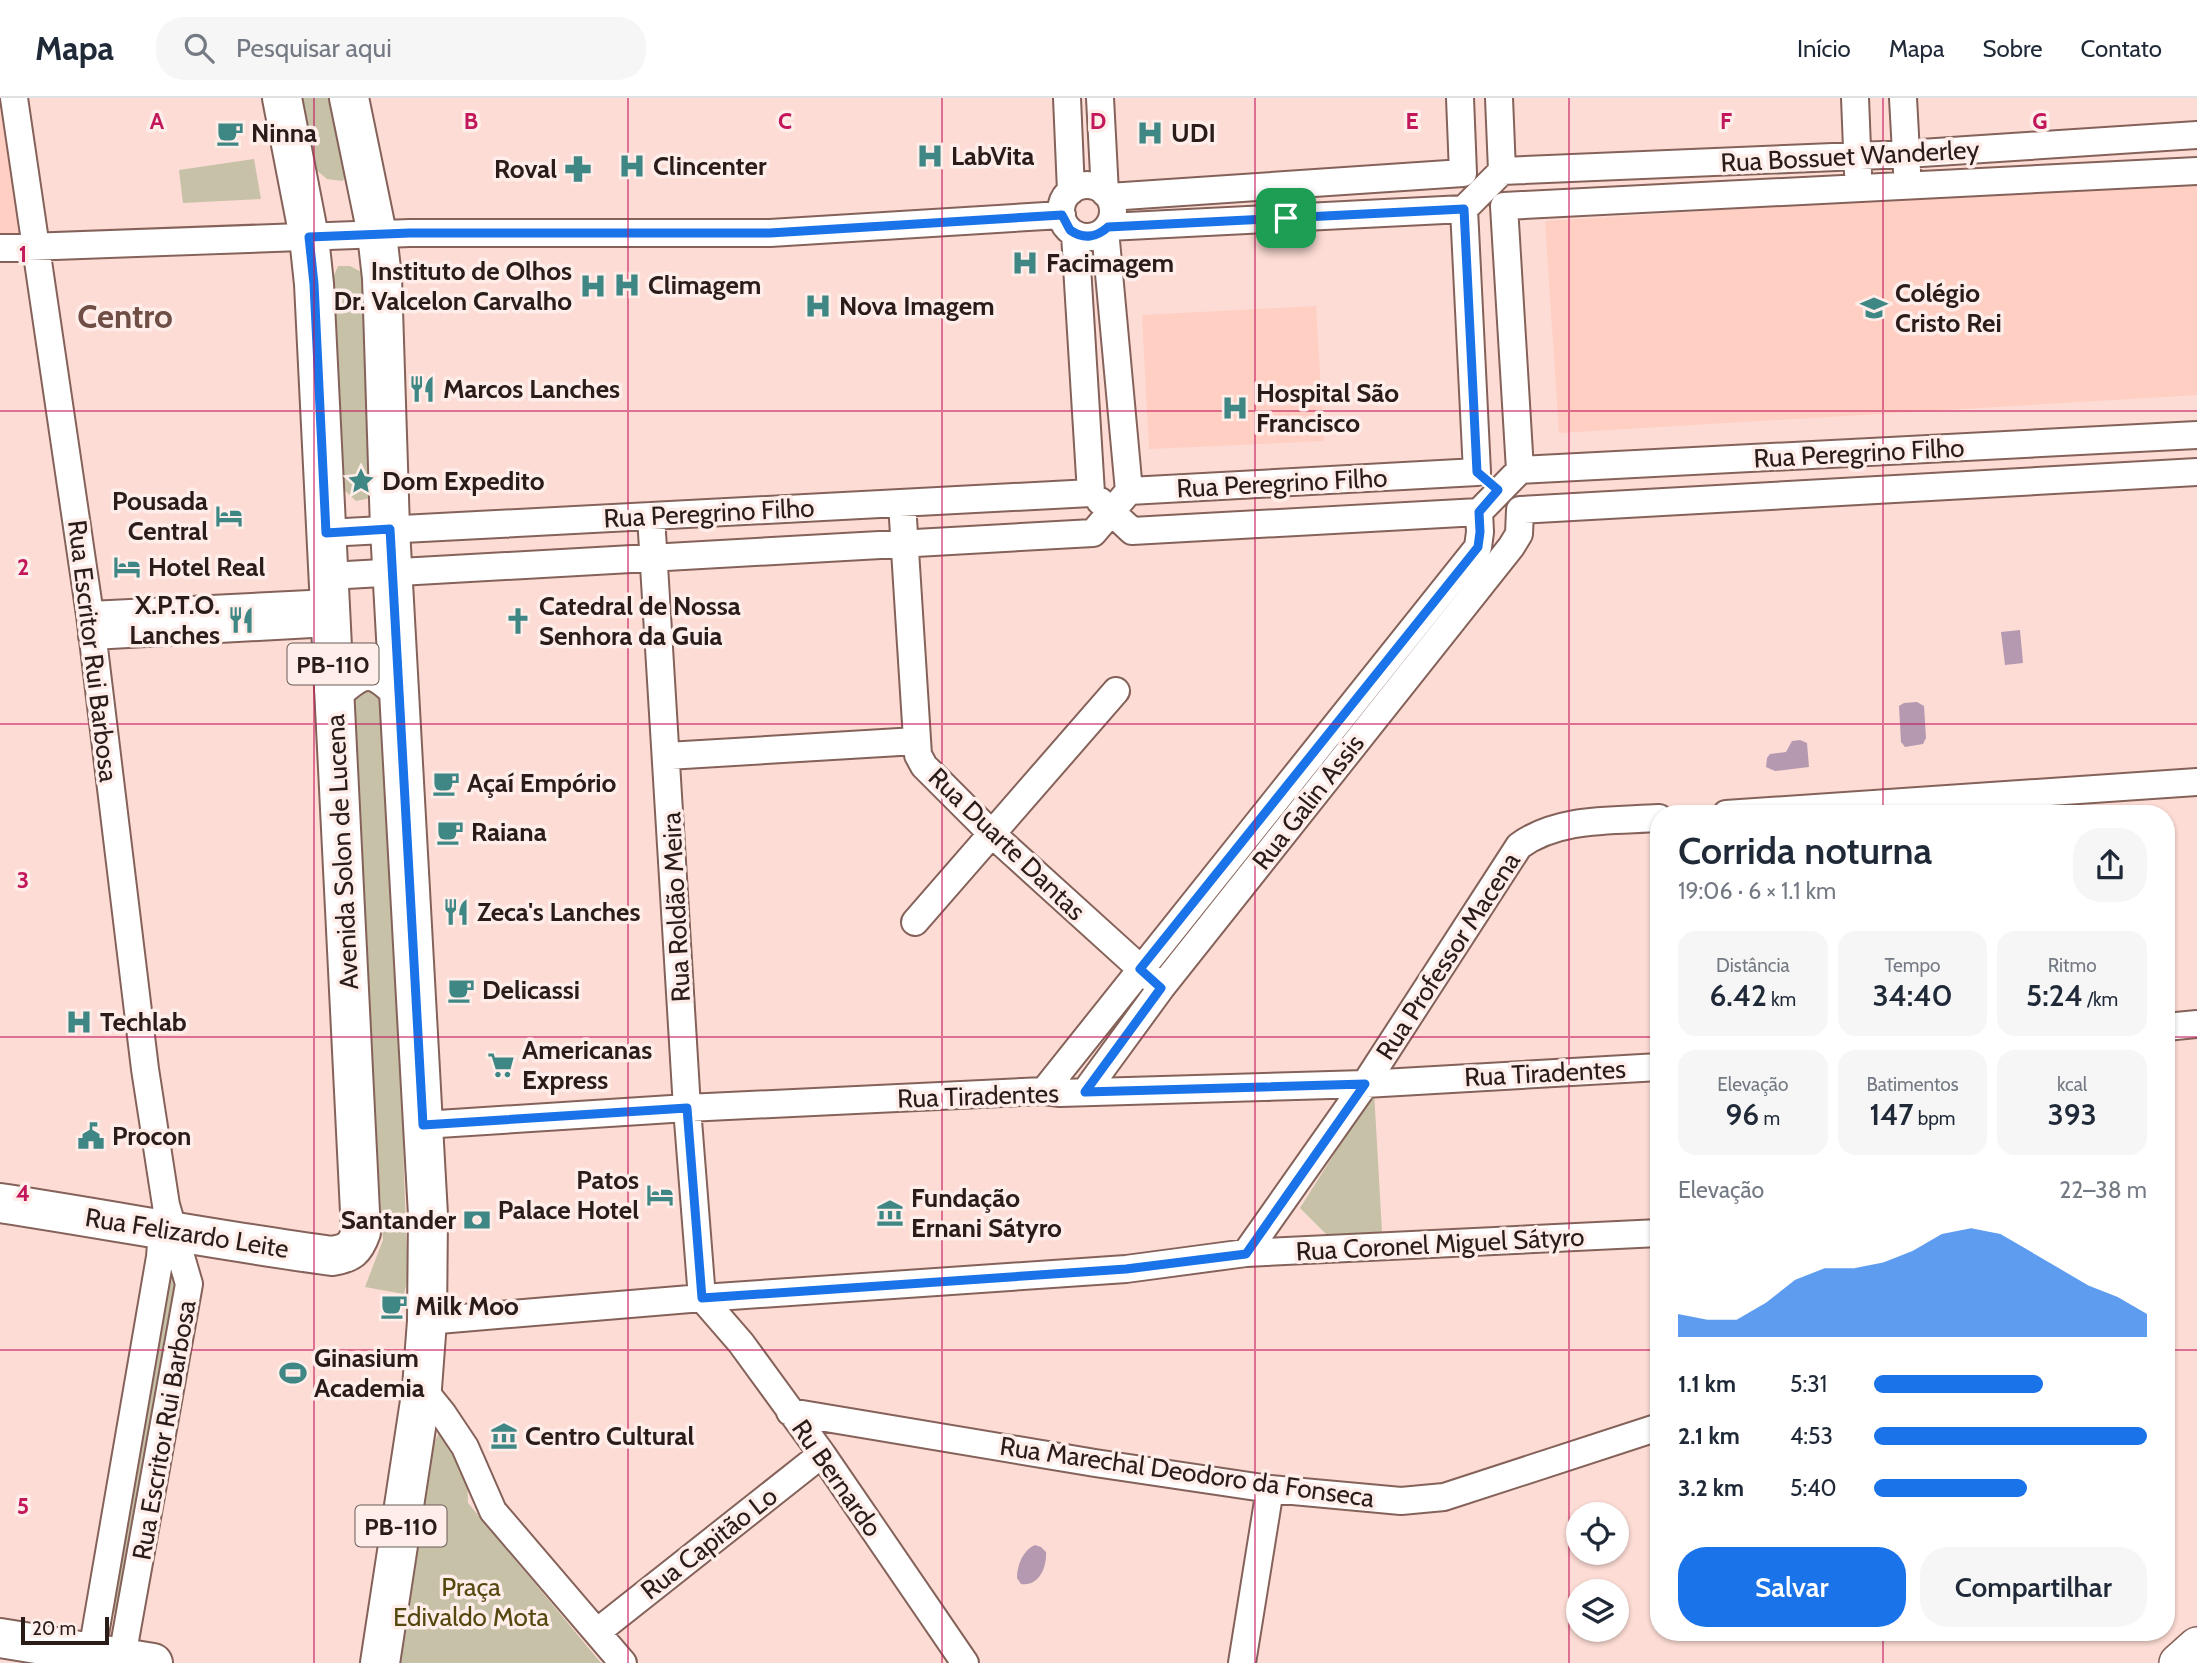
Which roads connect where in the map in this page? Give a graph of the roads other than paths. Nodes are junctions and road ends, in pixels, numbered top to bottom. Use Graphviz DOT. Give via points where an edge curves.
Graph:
graph roads {
  1 [pos="14,98"];
  2 [pos="282,98"];
  3 [pos="349,98"];
  4 [pos="1067,98"];
  5 [pos="1100,98"];
  6 [pos="1460,98"];
  7 [pos="1499,98"];
  8 [pos="1855,98"];
  9 [pos="1903,98"];
  10 [pos="2197,135"];
  11 [pos="1906,154"];
  12 [pos="1857,156"];
  13 [pos="2197,171"];
  14 [pos="1463,173"];
  15 [pos="1908,187"];
  16 [pos="1497,189"];
  17 [pos="1858,189"];
  18 [pos="1107,195"];
  19 [pos="1464,209"];
  20 [pos="1069,213"];
  21 [pos="1106,228"];
  22 [pos="377,234"];
  23 [pos="309,237"];
  24 [pos="36,246"];
  25 [pos="0,248"];
  26 [pos="2197,435"];
  27 [pos="1520,470"];
  28 [pos="1477,472"];
  29 [pos="2197,472"];
  30 [pos="1498,490"];
  31 [pos="1129,491"];
  32 [pos="1091,493"];
  33 [pos="902,503"];
  34 [pos="1520,510"];
  35 [pos="1112,512"];
  36 [pos="1479,512"];
  37 [pos="651,516"];
  38 [pos="390,529"];
  39 [pos="326,533"];
  40 [pos="904,543"];
  41 [pos="653,557"];
  42 [pos="393,572"];
  43 [pos="330,601"];
  44 [pos="91,625"];
  45 [pos="399,690"];
  46 [pos="334,691"];
  47 [pos="1115,691"];
  48 [pos="916,741"];
  49 [pos="667,756"];
  50 [pos="2197,782"];
  51 [pos="1902,805"];
  52 [pos="1650,818"];
  53 [pos="992,834"];
  54 [pos="915,922"];
  55 [pos="1140,969"];
  56 [pos="1161,988"];
  57 [pos="2197,1024"];
  58 [pos="2175,1026"];
  59 [pos="1650,1068"];
  60 [pos="1365,1084"];
  61 [pos="1044,1091"];
  62 [pos="1085,1092"];
  63 [pos="687,1108"];
  64 [pos="423,1125"];
  65 [pos="0,1203"];
  66 [pos="167,1221"];
  67 [pos="361,1232"];
  68 [pos="1650,1233"];
  69 [pos="1246,1254"];
  70 [pos="702,1298"];
  71 [pos="426,1321"];
  72 [pos="422,1388"];
  73 [pos="790,1412"];
  74 [pos="1650,1430"];
  75 [pos="822,1454"];
  76 [pos="1270,1489"];
  77 [pos="597,1632"];
  78 [pos="0,1638"];
  79 [pos="2197,1646"];
  80 [pos="115,1659"];
  81 [pos="380,1663"];
  82 [pos="623,1663"];
  83 [pos="965,1663"];
  84 [pos="1242,1663"];
  85 [pos="2178,1663"];
  1 -- 24 [label="street, Rua Escritor Rui Barbosa"];
  2 -- 23 [label="main road, Avenida Solon de Lucena / PB-110"];
  3 -- 22 [label="main road, PB-110"];
  4 -- 20 [label="street"];
  5 -- 18 [label="street"];
  6 -- 14 [label="street"];
  7 -- 16 [label="street"];
  8 -- 12 [label="street"];
  9 -- 11 [label="street"];
  10 -- 11 [label="street, Rua Bossuet Wanderley"];
  11 -- 12 [label="street, Rua Bossuet Wanderley"];
  11 -- 15 [label="street"];
  12 -- 16 [label="street, Rua Bossuet Wanderley"];
  12 -- 17 [label="street"];
  13 -- 15 [label="street, Rua Bossuet Wanderley"];
  14 -- 16 [label="street"];
  14 -- 18 [label="street"];
  15 -- 17 [label="street, Rua Bossuet Wanderley"];
  16 -- 17 [label="street, Rua Bossuet Wanderley"];
  16 -- 19 [label="street"];
  16 -- 27 [label="street"];
  18 -- 20 [label="street" via="1085,186"];
  18 -- 21 [label="street" via="1113,212"];
  19 -- 21 [label="street"];
  19 -- 28 [label="street"];
  20 -- 21 [label="street" via="1088,237"];
  20 -- 22 [label="street" via="770,233"];
  20 -- 32 [label="street"];
  21 -- 31 [label="street"];
  22 -- 23 [label="street"];
  22 -- 38 [label="main road, PB-110"];
  23 -- 24 [label="street"];
  23 -- 39 [label="main road, Avenida Solon de Lucena / PB-110"];
  24 -- 25 [label="street"];
  24 -- 44 [label="street, Rua Escritor Rui Barbosa"];
  26 -- 27 [label="street, Rua Peregrino Filho"];
  27 -- 30 [label="street"];
  28 -- 30 [label="street"];
  28 -- 31 [label="street, Rua Peregrino Filho"];
  29 -- 34 [label="street, Rua Peregrino Filho"];
  30 -- 34 [label="street"];
  30 -- 36 [label="street"];
  31 -- 35 [label="street"];
  32 -- 33 [label="street, Rua Peregrino Filho"];
  32 -- 35 [label="street"];
  33 -- 37 [label="street, Rua Peregrino Filho"];
  33 -- 40 [label="street, Rua Duarte Dantas"];
  34 -- 56 [label="street, Rua Galin Assis" via="1519,534 1511,547"];
  35 -- 36 [label="street, Rua Peregrino Filho" via="1132,531"];
  35 -- 40 [label="street, Rua Peregrino Filho" via="1093,533"];
  36 -- 55 [label="street, Rua Galin Assis" via="1478,547"];
  37 -- 38 [label="street, Rua Peregrino Filho"];
  37 -- 41 [label="street, Rua Roldão Meira"];
  38 -- 39 [label="street, Rua Peregrino Filho"];
  38 -- 42 [label="main road, PB-110"];
  39 -- 43 [label="main road, Avenida Solon de Lucena / PB-110"];
  40 -- 41 [label="street, Rua Peregrino Filho"];
  40 -- 48 [label="street, Rua Duarte Dantas"];
  41 -- 42 [label="street, Rua Peregrino Filho"];
  41 -- 49 [label="street, Rua Roldão Meira"];
  42 -- 43 [label="street, Rua Peregrino Filho"];
  42 -- 45 [label="main road, PB-110"];
  43 -- 44 [label="street, Rua Peregrino Filho"];
  43 -- 46 [label="main road, Avenida Solon de Lucena / PB-110"];
  44 -- 66 [label="street, Rua Escritor Rui Barbosa"];
  45 -- 46 [label="main road" via="384,675 368,670"];
  45 -- 64 [label="main road, PB-110"];
  46 -- 67 [label="main road, Avenida Solon de Lucena / PB-110"];
  47 -- 53 [label="street"];
  48 -- 49 [label="street"];
  48 -- 53 [label="street, Rua Duarte Dantas" via="924,766"];
  49 -- 63 [label="street, Rua Roldão Meira"];
  50 -- 51 [label="street"];
  52 -- 60 [label="street, Rua Professor Macena" via="1584,822 1539,833 1519,846"];
  53 -- 54 [label="street"];
  53 -- 55 [label="street, Rua Duarte Dantas"];
  55 -- 56 [label="street, Rua Duarte Dantas"];
  55 -- 61 [label="street, Rua Galin Assis"];
  56 -- 62 [label="street, Rua Galin Assis"];
  57 -- 58 [label="street"];
  59 -- 60 [label="street, Rua Tiradentes"];
  60 -- 62 [label="street, Rua Tiradentes"];
  60 -- 69 [label="street, Rua Professor Macena"];
  61 -- 62 [label="street, Rua Tiradentes"];
  61 -- 63 [label="street, Rua Tiradentes"];
  63 -- 64 [label="street, Rua Tiradentes"];
  63 -- 70 [label="street, Rua Roldão Meira"];
  64 -- 71 [label="main road, PB-110" via="428,1215"];
  65 -- 66 [label="main road, Rua Felizardo Leite / PB-110"];
  66 -- 67 [label="main road, Rua Felizardo Leite / PB-110" via="226,1242 332,1256 355,1248"];
  66 -- 80 [label="street, Rua Escritor Rui Barbosa"];
  68 -- 69 [label="street, Rua Coronel Miguel Sátyro"];
  69 -- 70 [label="street, Rua Coronel Miguel Sátyro" via="1126,1269"];
  70 -- 71 [label="street, Rua Coronel Miguel Sátyro"];
  70 -- 73 [label="street, Ru Bernardo"];
  71 -- 72 [label="main road, PB-110"];
  72 -- 77 [label="street" via="465,1447 493,1511"];
  72 -- 81 [label="main road, PB-110"];
  73 -- 75 [label="street, Ru Bernardo"];
  73 -- 76 [label="street, Rua Marechal Deodoro da Fonseca"];
  74 -- 76 [label="street, Rua Marechal Deodoro da Fonseca" via="1423,1501"];
  75 -- 77 [label="street, Rua Capitão Lo"];
  75 -- 83 [label="street, Ru Bernardo"];
  76 -- 84 [label="street"];
  77 -- 82 [label="street"];
  78 -- 80 [label="main road"];
  79 -- 85 [label="street"];
}
